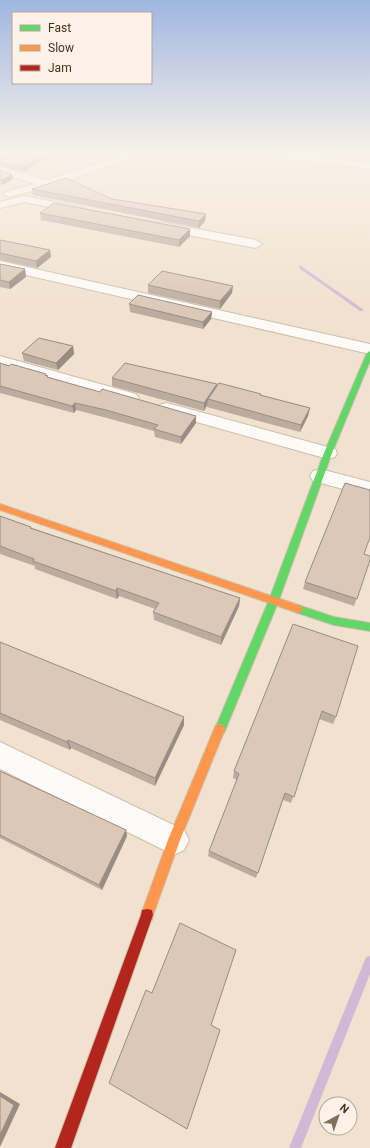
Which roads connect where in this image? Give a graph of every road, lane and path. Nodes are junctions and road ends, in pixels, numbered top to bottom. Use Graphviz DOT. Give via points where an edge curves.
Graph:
graph roads {
  1 [pos="61,207"];
  2 [pos="93,213"];
  3 [pos="147,223"];
  4 [pos="256,244"];
  5 [pos="0,265"];
  6 [pos="370,349"];
  7 [pos="370,353"];
  8 [pos="0,361"];
  9 [pos="328,453"];
  10 [pos="320,476"];
  11 [pos="370,489"];
  12 [pos="0,507"];
  13 [pos="274,600"];
  14 [pos="370,627"];
  15 [pos="0,755"];
  16 [pos="174,840"];
  17 [pos="63,1148"];
  1 -- 2 [label="street"];
  3 -- 4 [label="street"];
  5 -- 6 [label="street"];
  7 -- 9 [label="street"];
  8 -- 9 [label="street"];
  9 -- 10 [label="street"];
  10 -- 11 [label="street"];
  10 -- 13 [label="street"];
  12 -- 13 [label="street"];
  13 -- 14 [label="street" via="334,621"];
  13 -- 16 [label="street"];
  15 -- 16 [label="street"];
  16 -- 17 [label="street"];
}
